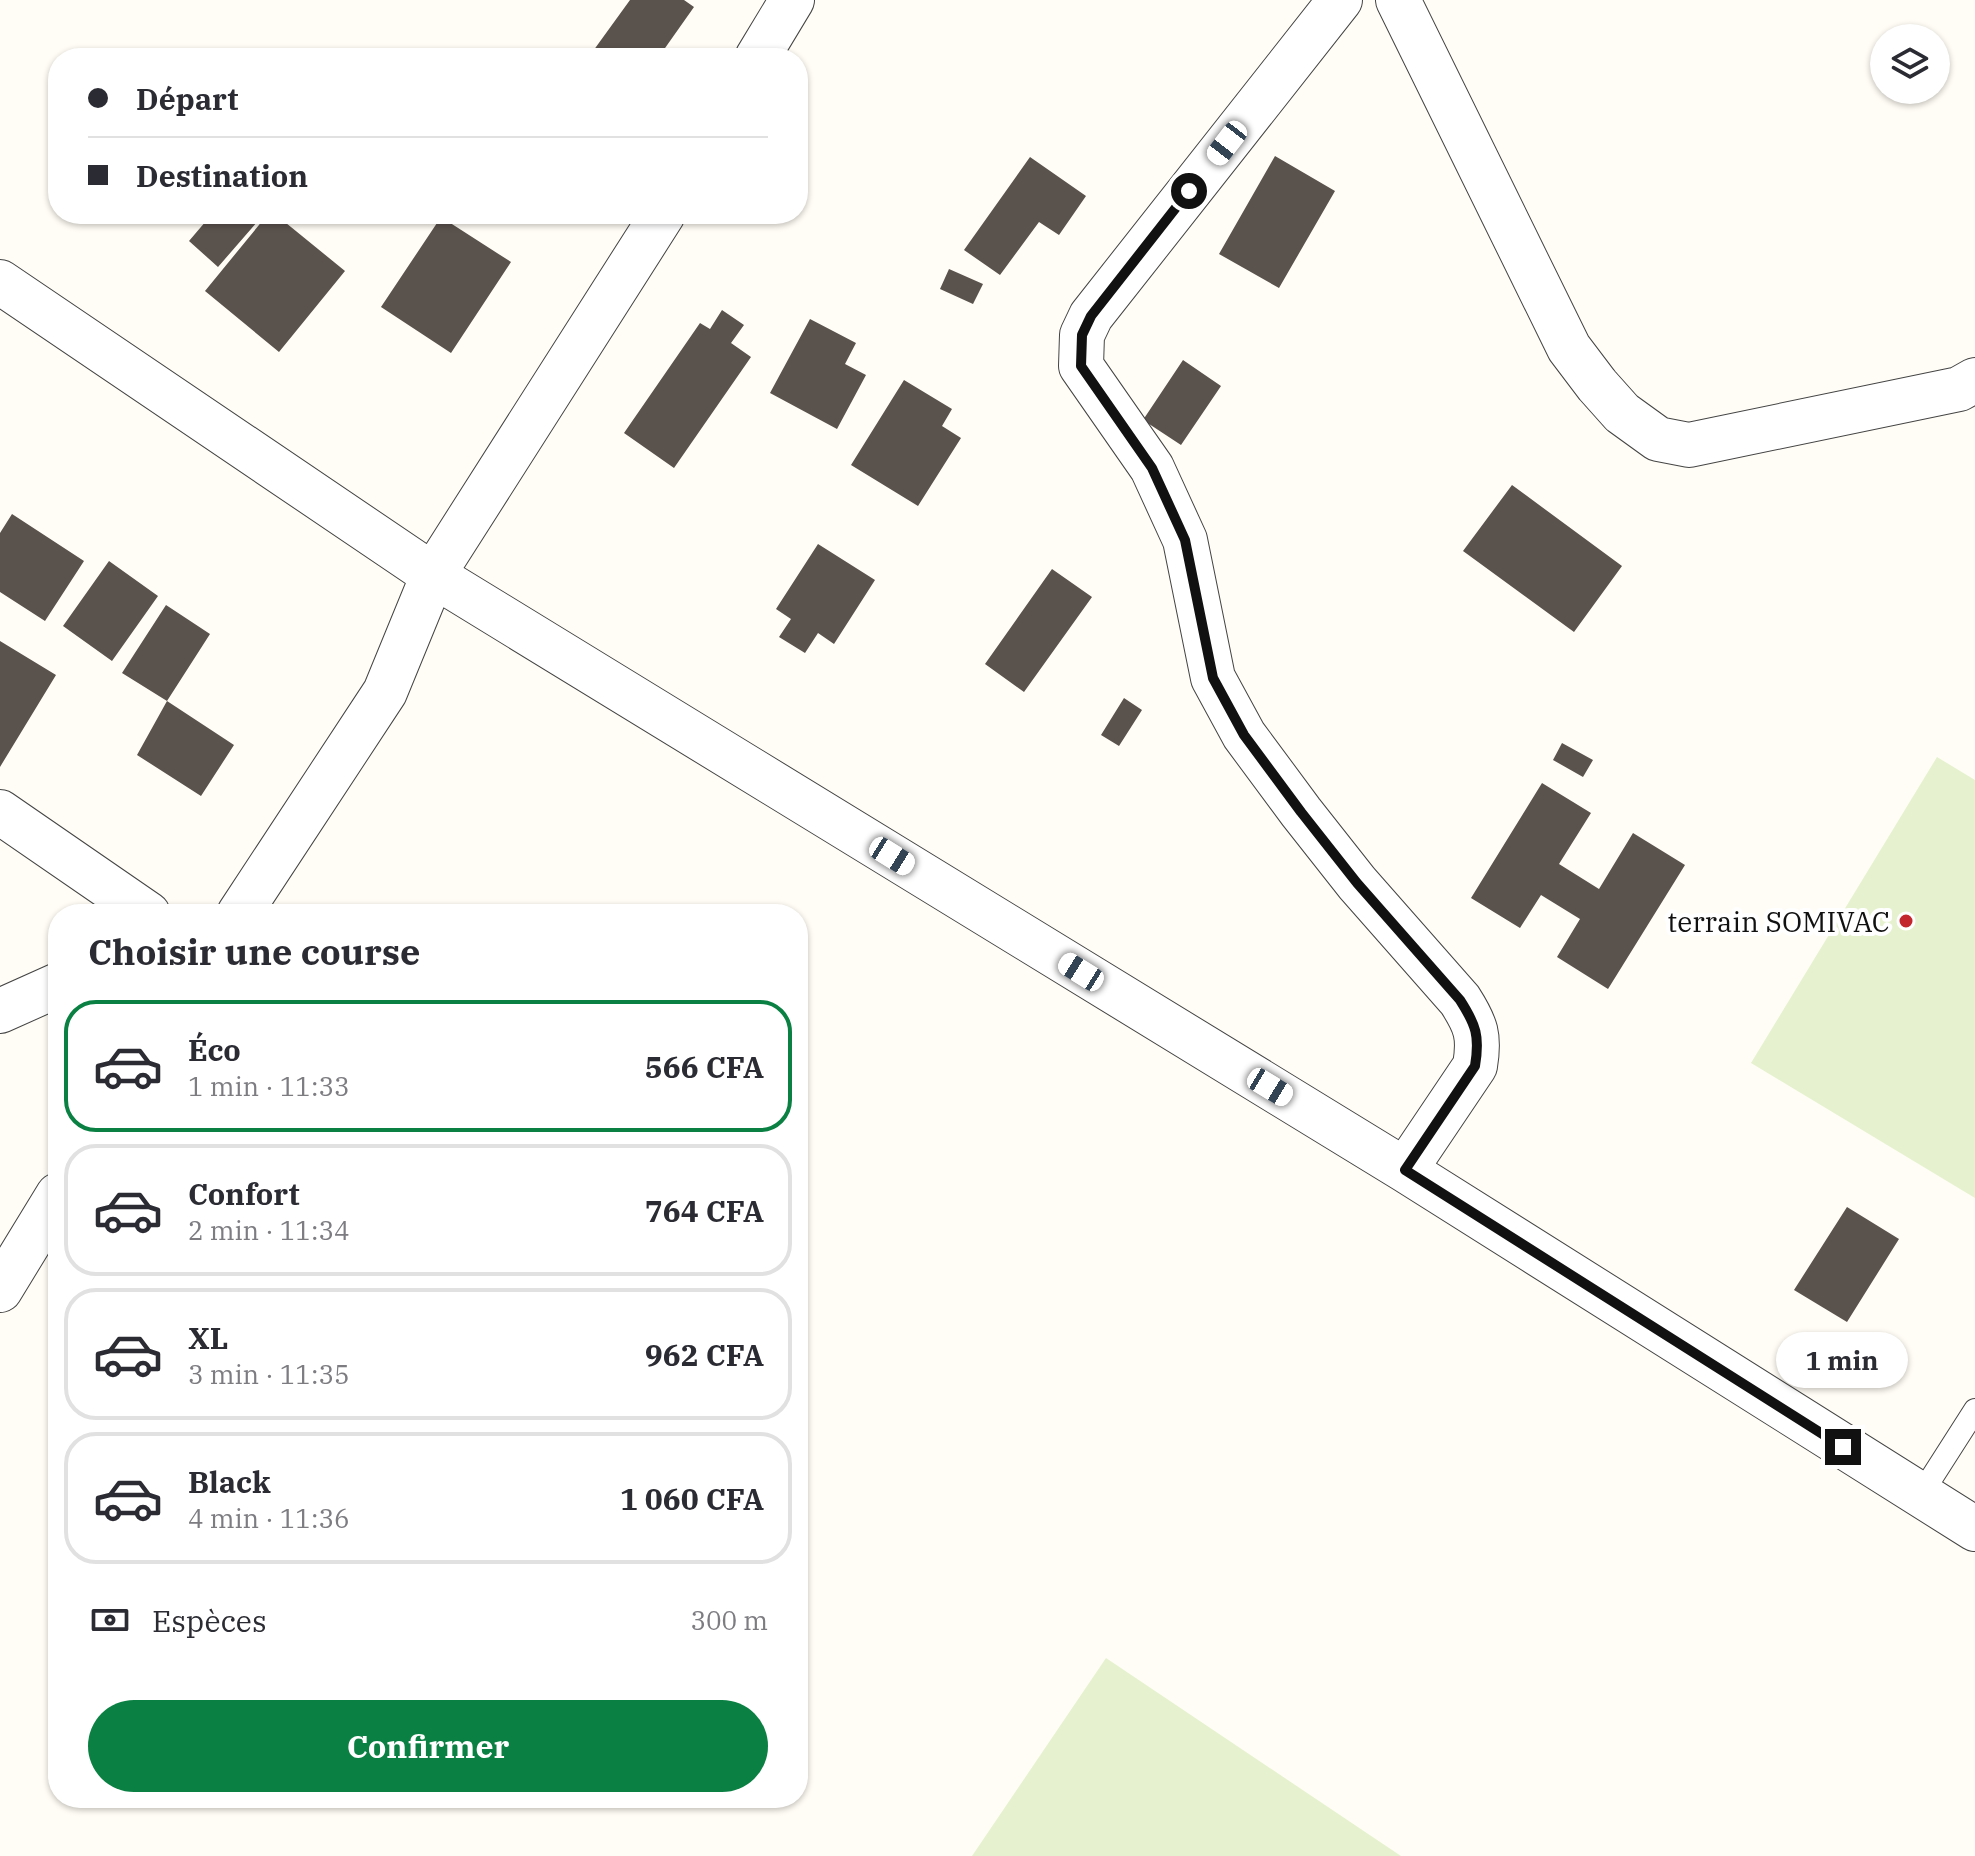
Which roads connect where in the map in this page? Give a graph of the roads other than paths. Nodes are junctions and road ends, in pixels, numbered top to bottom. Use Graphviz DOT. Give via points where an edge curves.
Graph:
graph roads {
  1 [pos="792,0"];
  2 [pos="1340,0"];
  3 [pos="1398,0"];
  4 [pos="763,48"];
  5 [pos="657,224"];
  6 [pos="0,282"];
  7 [pos="1975,380"];
  8 [pos="433,575"];
  9 [pos="0,812"];
  10 [pos="133,904"];
  11 [pos="239,904"];
  12 [pos="48,989"];
  13 [pos="0,1011"];
  14 [pos="1405,1170"];
  15 [pos="48,1211"];
  16 [pos="0,1290"];
  17 [pos="1975,1410"];
  18 [pos="1920,1496"];
  19 [pos="1975,1529"];
  1 -- 4 [label="street"];
  2 -- 14 [label="street" via="1091,316 1082,335 1081,366 1152,468 1185,540 1213,678 1244,735 1357,883 1472,1019 1479,1046 1475,1066"];
  3 -- 7 [label="street" via="1569,348 1622,413 1658,439 1689,445 1959,389"];
  5 -- 8 [label="street"];
  6 -- 8 [label="street"];
  8 -- 11 [label="street" via="385,692"];
  8 -- 14 [label="street"];
  9 -- 10 [label="street"];
  12 -- 13 [label="street"];
  14 -- 18 [label="street"];
  15 -- 16 [label="street"];
  17 -- 18 [label="lane"];
  18 -- 19 [label="street"];
}
